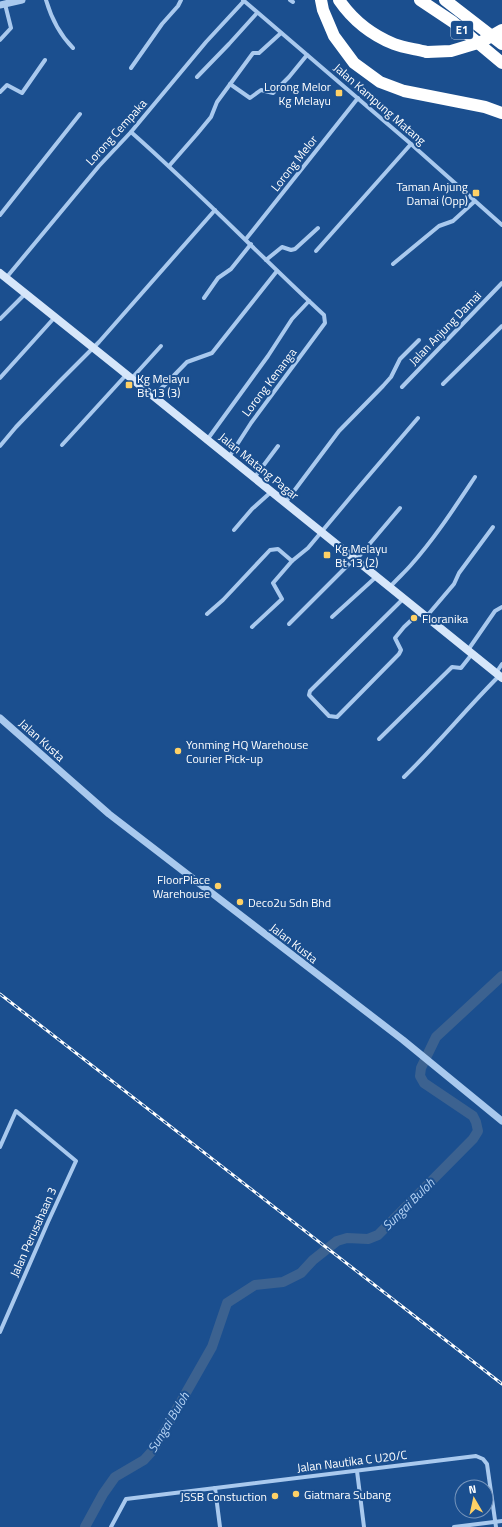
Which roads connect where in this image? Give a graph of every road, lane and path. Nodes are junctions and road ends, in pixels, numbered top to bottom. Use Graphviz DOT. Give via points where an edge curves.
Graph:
graph roads {
  1 [pos="22,0"];
  2 [pos="46,0"];
  3 [pos="181,0"];
  4 [pos="244,0"];
  5 [pos="321,0"];
  6 [pos="339,0"];
  7 [pos="420,0"];
  8 [pos="445,0"];
  9 [pos="2,4"];
  10 [pos="257,13"];
  11 [pos="502,30"];
  12 [pos="281,33"];
  13 [pos="0,40"];
  14 [pos="502,44"];
  15 [pos="73,48"];
  16 [pos="307,55"];
  17 [pos="45,60"];
  18 [pos="502,63"];
  19 [pos="131,68"];
  20 [pos="197,77"];
  21 [pos="230,84"];
  22 [pos="0,92"];
  23 [pos="358,98"];
  24 [pos="502,113"];
  25 [pos="80,114"];
  26 [pos="131,132"];
  27 [pos="411,144"];
  28 [pos="169,166"];
  29 [pos="475,201"];
  30 [pos="215,210"];
  31 [pos="0,215"];
  32 [pos="502,225"];
  33 [pos="318,228"];
  34 [pos="246,239"];
  35 [pos="251,244"];
  36 [pos="316,252"];
  37 [pos="266,260"];
  38 [pos="393,264"];
  39 [pos="277,271"];
  40 [pos="3,276"];
  41 [pos="502,283"];
  42 [pos="26,293"];
  43 [pos="204,298"];
  44 [pos="309,301"];
  45 [pos="55,317"];
  46 [pos="0,320"];
  47 [pos="502,326"];
  48 [pos="420,340"];
  49 [pos="161,346"];
  50 [pos="93,348"];
  51 [pos="129,376"];
  52 [pos="0,378"];
  53 [pos="443,384"];
  54 [pos="402,387"];
  55 [pos="153,396"];
  56 [pos="418,418"];
  57 [pos="207,440"];
  58 [pos="62,445"];
  59 [pos="0,446"];
  60 [pos="278,446"];
  61 [pos="229,457"];
  62 [pos="475,477"];
  63 [pos="254,478"];
  64 [pos="271,492"];
  65 [pos="285,503"];
  66 [pos="400,508"];
  67 [pos="492,527"];
  68 [pos="234,530"];
  69 [pos="322,533"];
  70 [pos="355,560"];
  71 [pos="292,561"];
  72 [pos="376,577"];
  73 [pos="390,588"];
  74 [pos="403,598"];
  75 [pos="502,607"];
  76 [pos="207,614"];
  77 [pos="423,614"];
  78 [pos="332,617"];
  79 [pos="289,624"];
  80 [pos="252,627"];
  81 [pos="470,652"];
  82 [pos="502,664"];
  83 [pos="499,676"];
  84 [pos="0,718"];
  85 [pos="379,739"];
  86 [pos="404,777"];
  87 [pos="502,1121"];
  88 [pos="0,1147"];
  89 [pos="0,1332"];
  90 [pos="357,1471"];
  91 [pos="215,1488"];
  92 [pos="502,1521"];
  93 [pos="495,1522"];
  94 [pos="111,1527"];
  95 [pos="220,1527"];
  96 [pos="364,1527"];
  97 [pos="454,1527"];
  98 [pos="496,1527"];
  1 -- 9 [label="street"];
  2 -- 15 [label="street" via="64,39"];
  3 -- 19 [label="street"];
  4 -- 10 [label="street, Jalan Kampung Matang"];
  4 -- 26 [label="street, Lorong Cempaka"];
  5 -- 24 [label="highway" via="334,36 354,63 380,82 404,91 485,107"];
  6 -- 11 [label="highway, bridge" via="367,29 394,44 427,52 451,51 481,42"];
  7 -- 18 [label="highway, E1" via="453,22"];
  8 -- 14 [label="highway, E1"];
  9 -- 13 [label="street" via="11,28"];
  10 -- 12 [label="street, Jalan Kampung Matang"];
  10 -- 20 [label="street"];
  12 -- 16 [label="street, Jalan Kampung Matang"];
  12 -- 21 [label="street" via="259,53 252,53"];
  16 -- 21 [label="street" via="273,93 261,90 250,98"];
  16 -- 23 [label="street, Jalan Kampung Matang"];
  17 -- 22 [label="street" via="22,93 6,85"];
  21 -- 28 [label="street" via="217,102 211,117"];
  23 -- 27 [label="street, Jalan Kampung Matang"];
  23 -- 34 [label="street, Lorong Melor"];
  25 -- 31 [label="street"];
  26 -- 28 [label="street"];
  26 -- 40 [label="street, Lorong Cempaka"];
  27 -- 29 [label="street, Jalan Kampung Matang"];
  27 -- 36 [label="street"];
  28 -- 30 [label="street"];
  29 -- 32 [label="street, Jalan Kampung Matang"];
  29 -- 38 [label="street" via="453,221 439,226"];
  30 -- 34 [label="street"];
  30 -- 50 [label="street"];
  33 -- 37 [label="street" via="295,249 282,247"];
  34 -- 35 [label="street"];
  35 -- 37 [label="street"];
  35 -- 43 [label="street" via="231,269 218,278"];
  37 -- 39 [label="street"];
  39 -- 44 [label="street"];
  39 -- 55 [label="street" via="212,353 188,362"];
  40 -- 42 [label="main road, Jalan Matang Pagar"];
  41 -- 54 [label="street, Jalan Anjung Damai"];
  42 -- 45 [label="main road, Jalan Matang Pagar"];
  42 -- 46 [label="street"];
  44 -- 57 [label="street" via="292,319"];
  44 -- 61 [label="street, Lorong Kenanga" via="324,315 325,323"];
  45 -- 50 [label="main road, Jalan Matang Pagar"];
  45 -- 52 [label="street"];
  47 -- 53 [label="street"];
  48 -- 65 [label="street" via="400,359 391,377 339,432"];
  49 -- 51 [label="street"];
  50 -- 51 [label="main road, Jalan Matang Pagar"];
  50 -- 59 [label="street"];
  51 -- 55 [label="main road, Jalan Matang Pagar"];
  51 -- 58 [label="street"];
  55 -- 57 [label="main road, Jalan Matang Pagar"];
  56 -- 69 [label="street" via="358,486"];
  57 -- 61 [label="main road, Jalan Matang Pagar"];
  60 -- 63 [label="street"];
  61 -- 63 [label="main road, Jalan Matang Pagar"];
  62 -- 73 [label="street" via="420,553"];
  63 -- 64 [label="main road, Jalan Matang Pagar"];
  64 -- 65 [label="main road, Jalan Matang Pagar"];
  64 -- 68 [label="street"];
  65 -- 69 [label="main road, Jalan Matang Pagar"];
  66 -- 70 [label="street"];
  67 -- 77 [label="street" via="454,584"];
  69 -- 70 [label="main road, Jalan Matang Pagar"];
  69 -- 71 [label="street"];
  70 -- 72 [label="main road, Jalan Matang Pagar"];
  70 -- 79 [label="street"];
  71 -- 76 [label="street" via="278,549 270,550"];
  71 -- 80 [label="street" via="273,583 282,599"];
  72 -- 73 [label="main road, Jalan Matang Pagar"];
  72 -- 78 [label="street"];
  73 -- 74 [label="main road, Jalan Matang Pagar"];
  74 -- 77 [label="main road, Jalan Matang Pagar"];
  74 -- 77 [label="street" via="310,691 309,695 329,716 338,717 400,654 401,650 395,638 404,627"];
  75 -- 81 [label="street" via="495,611"];
  77 -- 81 [label="main road, Jalan Matang Pagar"];
  81 -- 83 [label="main road, Jalan Matang Pagar"];
  81 -- 85 [label="street" via="460,668 452,667"];
  82 -- 83 [label="street"];
  83 -- 86 [label="street"];
  84 -- 87 [label="street, Jalan Kusta" via="109,814 402,1040"];
  88 -- 89 [label="street, Jalan Perusahaan 3" via="16,1111 76,1161"];
  90 -- 91 [label="street, Jalan Nautika C U20/C"];
  90 -- 93 [label="street, Jalan Nautika C U20/C" via="476,1456 487,1464"];
  90 -- 96 [label="street"];
  91 -- 94 [label="street, Jalan Nautika C U20/C" via="126,1499"];
  91 -- 95 [label="street"];
  92 -- 93 [label="street"];
  93 -- 97 [label="street"];
  93 -- 98 [label="street"];
}
